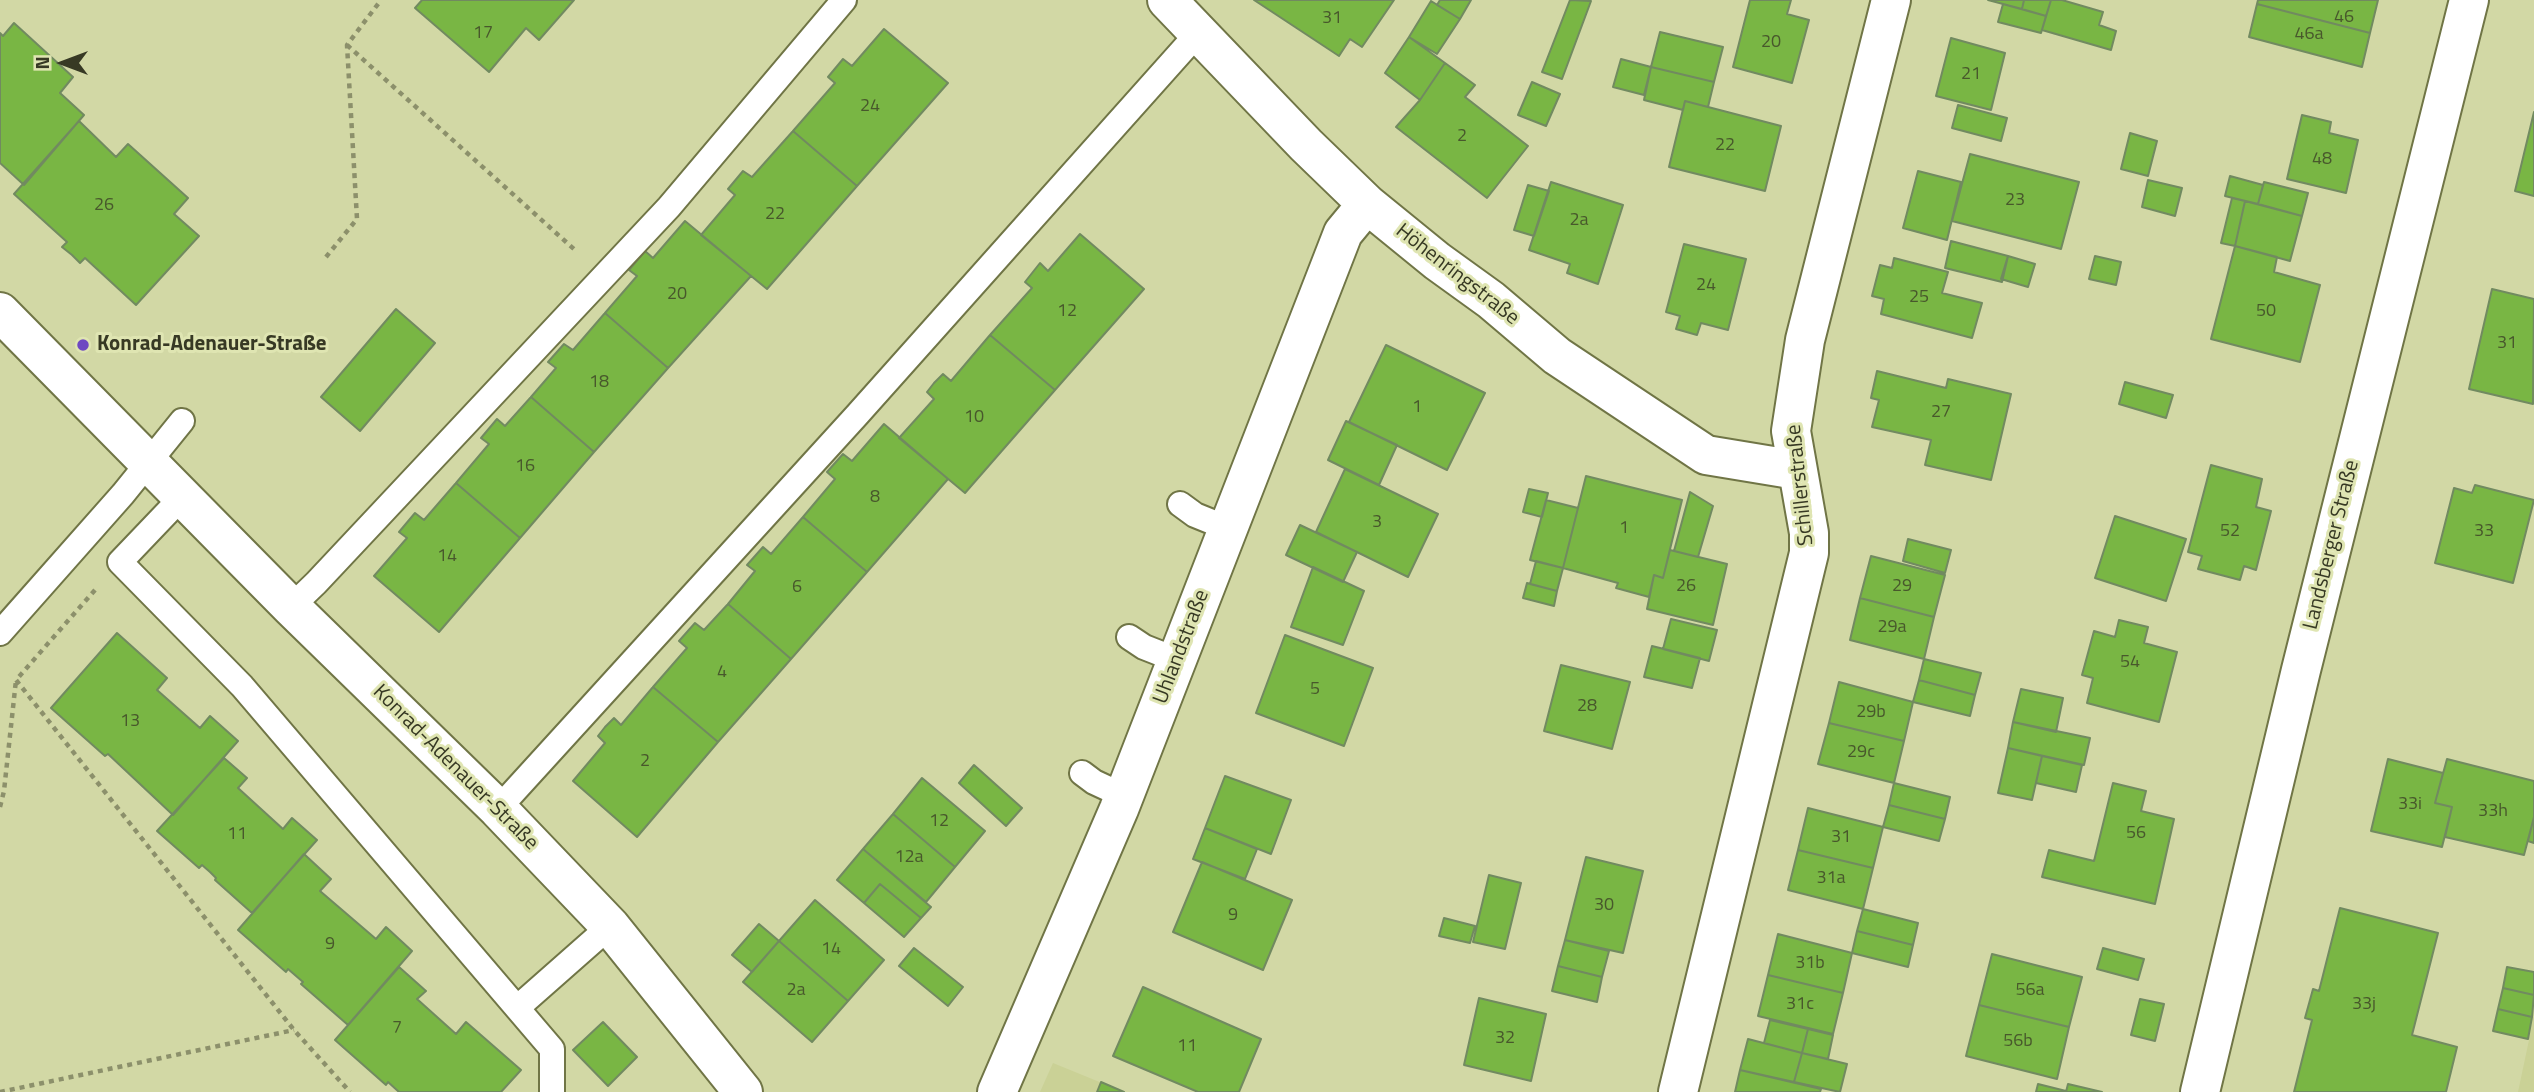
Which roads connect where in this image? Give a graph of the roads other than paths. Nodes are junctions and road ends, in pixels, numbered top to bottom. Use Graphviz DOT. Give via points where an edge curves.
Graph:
graph roads {
  1 [pos="844,0"];
  2 [pos="1167,0"];
  3 [pos="1891,0"];
  4 [pos="2469,0"];
  5 [pos="1198,33"];
  6 [pos="1367,204"];
  7 [pos="0,312"];
  8 [pos="182,421"];
  9 [pos="148,462"];
  10 [pos="1797,470"];
  11 [pos="183,496"];
  12 [pos="1180,504"];
  13 [pos="1227,528"];
  14 [pos="291,607"];
  15 [pos="0,633"];
  16 [pos="1129,637"];
  17 [pos="1177,660"];
  18 [pos="1082,773"];
  19 [pos="1124,796"];
  20 [pos="498,809"];
  21 [pos="610,926"];
  22 [pos="517,1008"];
  23 [pos="552,1092"];
  24 [pos="744,1092"];
  25 [pos="997,1092"];
  26 [pos="1678,1092"];
  27 [pos="2200,1092"];
  1 -- 14 [label="lane" via="669,207"];
  2 -- 5 [label="street, Höhenringstraße"];
  3 -- 10 [label="street, Schillerstraße" via="1805,340 1791,431"];
  4 -- 27 [label="street, Landsberger Straße"];
  5 -- 6 [label="street, Höhenringstraße"];
  5 -- 20 [label="lane"];
  6 -- 10 [label="street, Höhenringstraße" via="1557,356 1706,455"];
  6 -- 13 [label="street, Uhlandstraße" via="1343,233"];
  7 -- 9 [label="street, Konrad-Adenauer-Straße"];
  8 -- 9 [label="lane"];
  9 -- 11 [label="street, Konrad-Adenauer-Straße"];
  9 -- 15 [label="lane"];
  10 -- 26 [label="street, Schillerstraße" via="1809,553"];
  11 -- 14 [label="street, Konrad-Adenauer-Straße"];
  11 -- 22 [label="lane" via="120,562 242,685"];
  12 -- 13 [label="lane"];
  13 -- 17 [label="street, Uhlandstraße"];
  14 -- 20 [label="street, Konrad-Adenauer-Straße"];
  16 -- 17 [label="lane"];
  17 -- 19 [label="street, Uhlandstraße"];
  18 -- 19 [label="lane"];
  19 -- 25 [label="street, Uhlandstraße"];
  20 -- 21 [label="street, Konrad-Adenauer-Straße"];
  21 -- 22 [label="lane"];
  21 -- 24 [label="street, Konrad-Adenauer-Straße"];
  22 -- 23 [label="lane" via="552,1049"];
}
